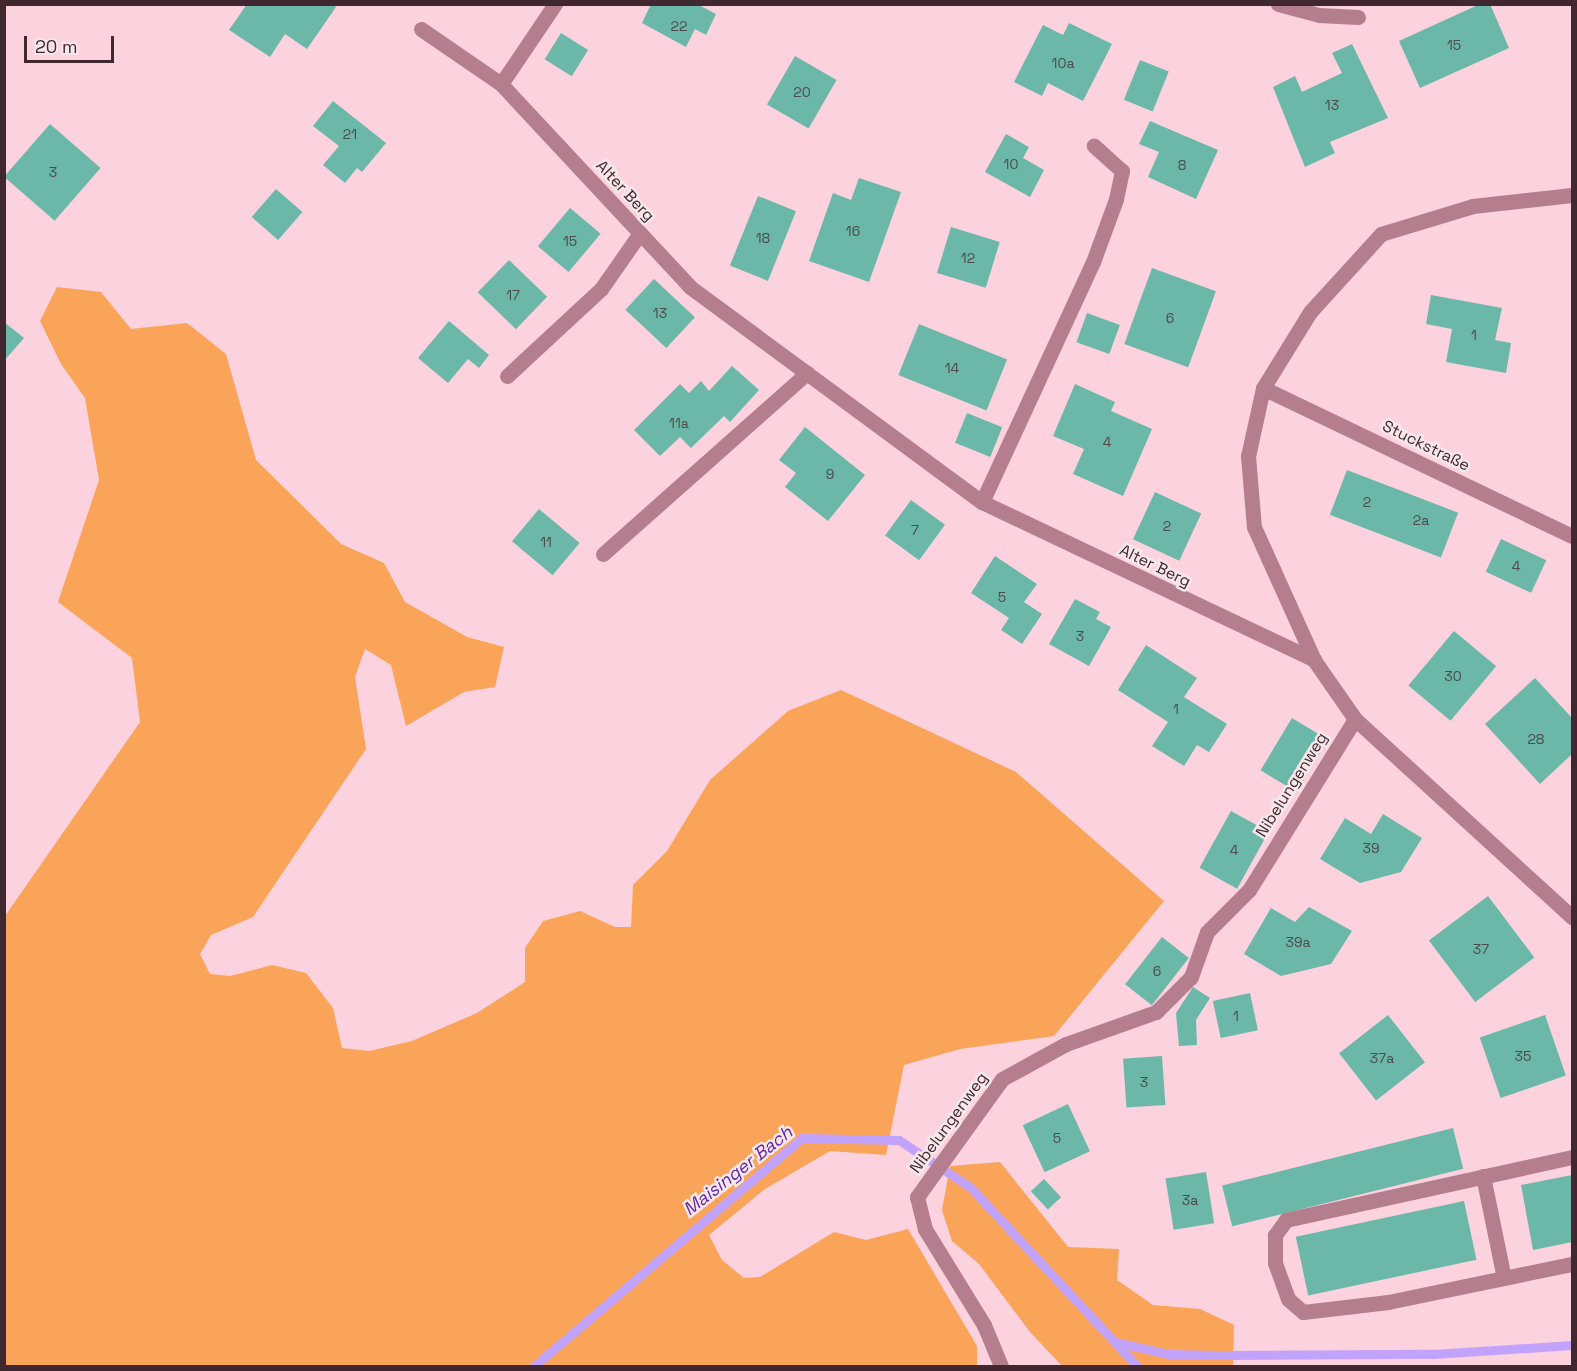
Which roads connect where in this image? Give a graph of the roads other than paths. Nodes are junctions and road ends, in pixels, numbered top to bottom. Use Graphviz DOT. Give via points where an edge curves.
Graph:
graph roads {
  1 [pos="555,4"];
  2 [pos="1278,4"];
  3 [pos="1358,17"];
  4 [pos="421,29"];
  5 [pos="501,84"];
  6 [pos="1094,146"];
  7 [pos="1572,195"];
  8 [pos="640,233"];
  9 [pos="807,373"];
  10 [pos="507,376"];
  11 [pos="1263,388"];
  12 [pos="982,502"];
  13 [pos="1572,537"];
  14 [pos="603,554"];
  15 [pos="1314,660"];
  16 [pos="1355,719"];
  17 [pos="1572,917"];
  18 [pos="1572,1157"];
  19 [pos="1483,1176"];
  20 [pos="1572,1264"];
  21 [pos="1504,1278"];
  22 [pos="1001,1366"];
  1 -- 5 [label="street"];
  2 -- 3 [label="street" via="1319,15"];
  4 -- 5 [label="street, Alter Berg"];
  5 -- 8 [label="street, Alter Berg"];
  6 -- 12 [label="street" via="1122,171 1093,262"];
  7 -- 11 [label="street" via="1473,206 1381,234 1310,312"];
  8 -- 9 [label="street, Alter Berg" via="690,287"];
  8 -- 10 [label="street" via="602,289"];
  9 -- 12 [label="street, Alter Berg"];
  9 -- 14 [label="street"];
  11 -- 13 [label="street, Stuckstraße"];
  11 -- 15 [label="street" via="1248,456 1254,527"];
  12 -- 15 [label="street, Alter Berg"];
  15 -- 16 [label="street"];
  16 -- 17 [label="street"];
  16 -- 22 [label="street, Nibelungenweg" via="1249,890 1208,932 1191,977 1156,1012 1066,1044 1002,1079 917,1197 925,1229 984,1325"];
  18 -- 19 [label="street"];
  19 -- 21 [label="street"];
  19 -- 21 [label="street" via="1286,1220 1275,1235 1275,1263 1287,1299 1303,1312 1388,1302"];
  20 -- 21 [label="street"];
}
